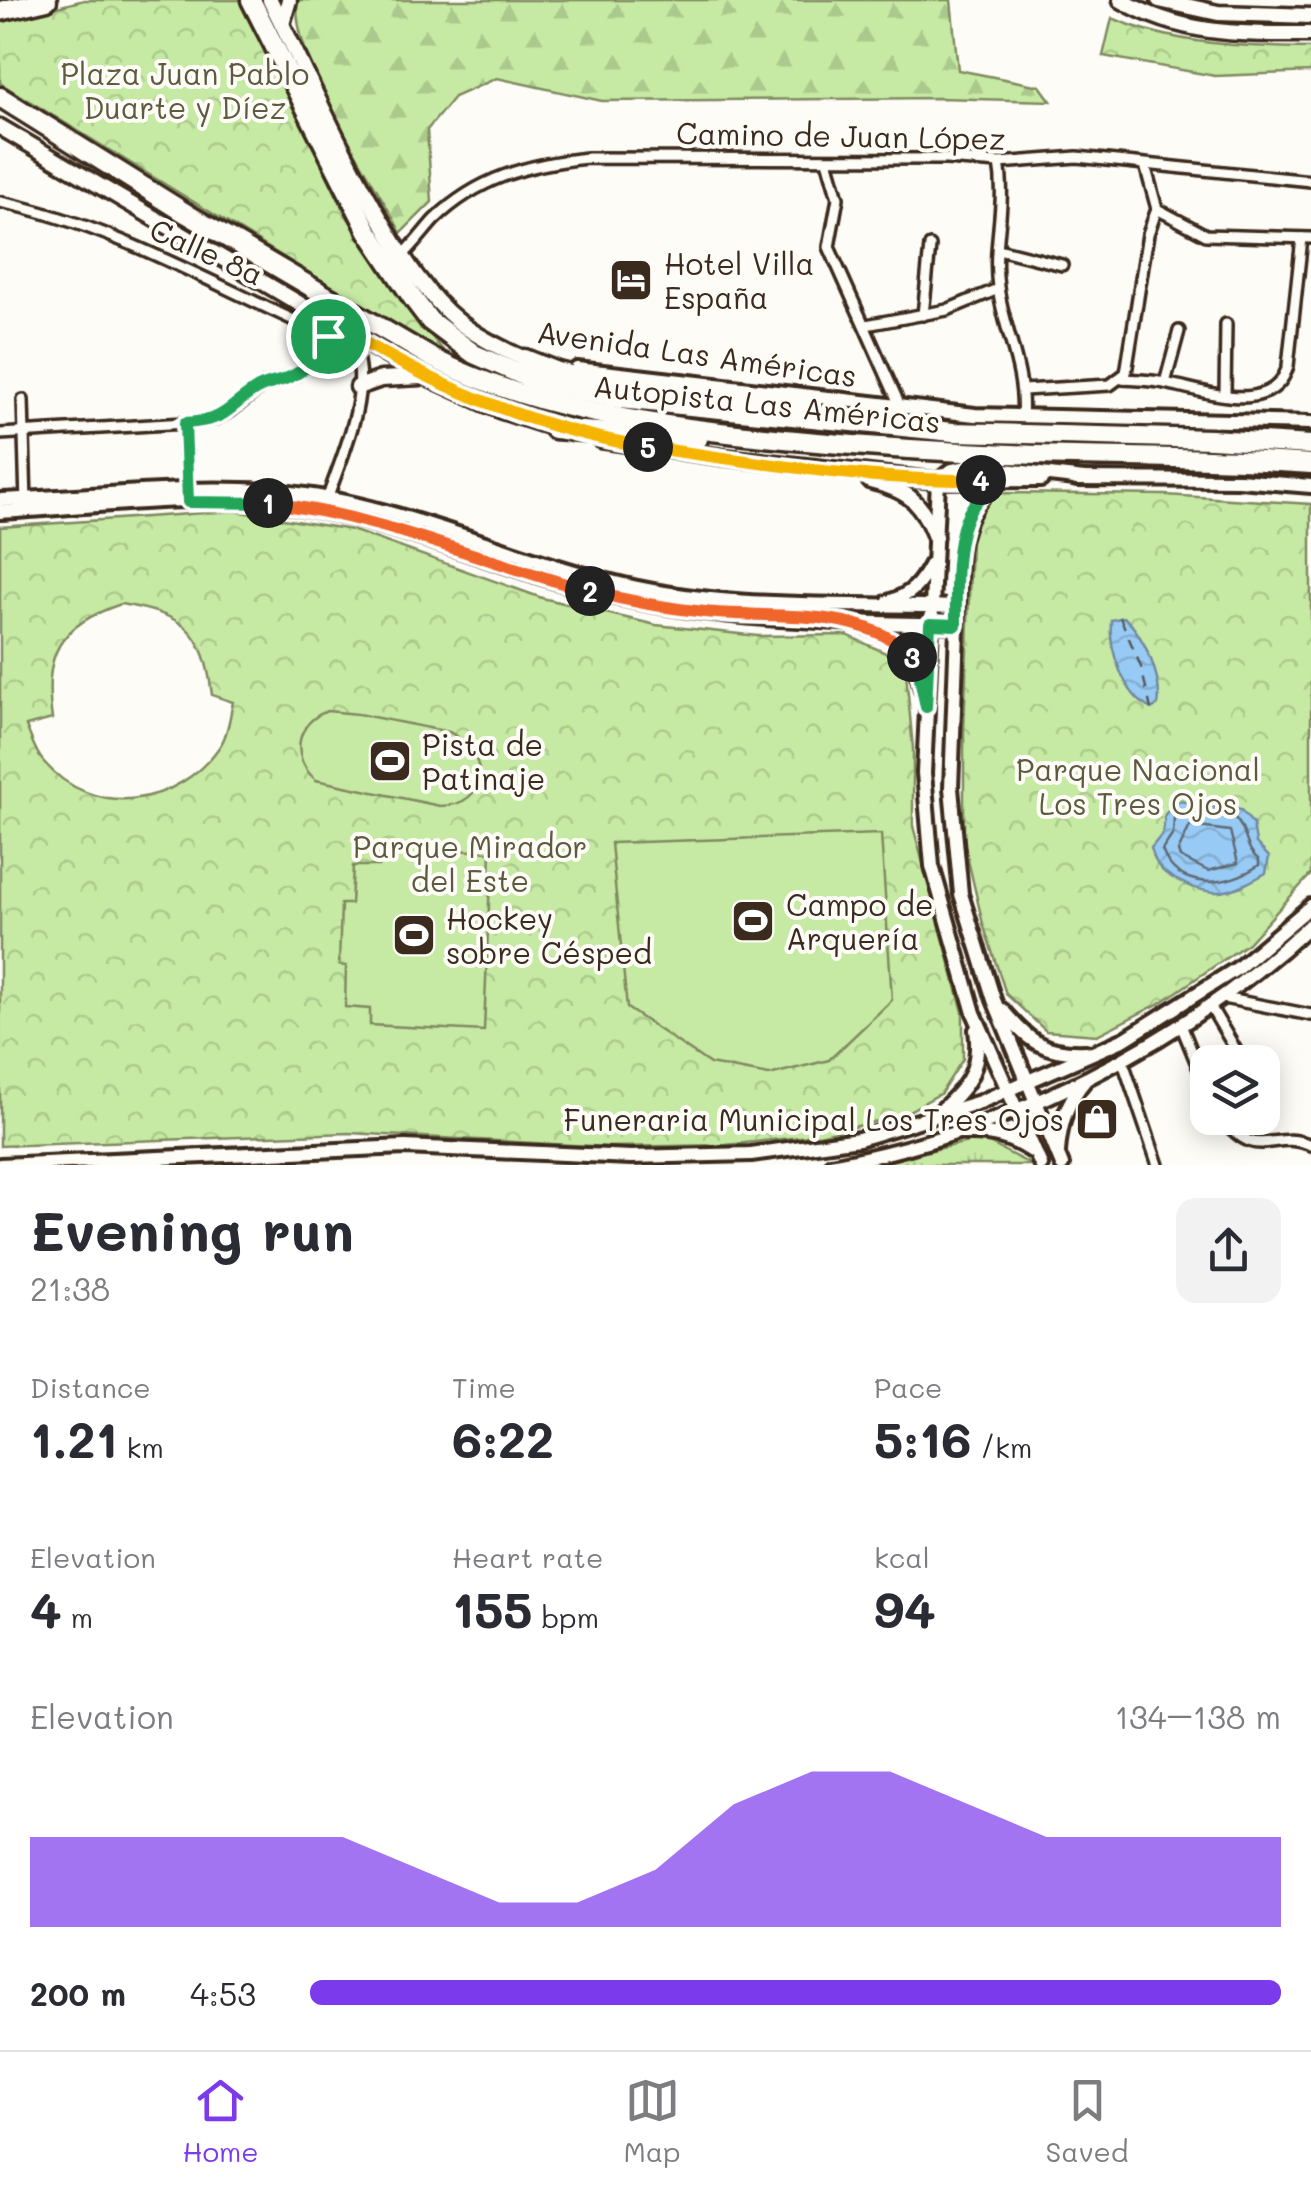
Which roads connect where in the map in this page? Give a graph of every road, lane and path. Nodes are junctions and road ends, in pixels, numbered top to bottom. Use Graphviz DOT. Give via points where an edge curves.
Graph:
graph roads {
  1 [pos="47,0"];
  2 [pos="251,0"];
  3 [pos="270,0"];
  4 [pos="289,0"];
  5 [pos="1120,0"];
  6 [pos="1158,0"];
  7 [pos="0,12"];
  8 [pos="1311,16"];
  9 [pos="282,24"];
  10 [pos="1311,34"];
  11 [pos="0,97"];
  12 [pos="0,127"];
  13 [pos="827,160"];
  14 [pos="998,163"];
  15 [pos="1146,165"];
  16 [pos="1311,181"];
  17 [pos="0,202"];
  18 [pos="1156,209"];
  19 [pos="1307,238"];
  20 [pos="930,246"];
  21 [pos="998,249"];
  22 [pos="402,256"];
  23 [pos="1062,264"];
  24 [pos="998,289"];
  25 [pos="923,315"];
  26 [pos="1226,324"];
  27 [pos="866,325"];
  28 [pos="1179,331"];
  29 [pos="328,336"];
  30 [pos="359,347"];
  31 [pos="525,359"];
  32 [pos="429,378"];
  33 [pos="1122,379"];
  34 [pos="1165,383"];
  35 [pos="358,387"];
  36 [pos="1023,390"];
  37 [pos="1224,395"];
  38 [pos="22,400"];
  39 [pos="901,408"];
  40 [pos="1022,417"];
  41 [pos="1311,422"];
  42 [pos="185,423"];
  43 [pos="554,428"];
  44 [pos="954,432"];
  45 [pos="24,433"];
  46 [pos="0,434"];
  47 [pos="814,442"];
  48 [pos="1311,445"];
  49 [pos="1311,464"];
  50 [pos="815,468"];
  51 [pos="938,480"];
  52 [pos="997,480"];
  53 [pos="1084,480"];
  54 [pos="1311,486"];
  55 [pos="188,496"];
  56 [pos="0,500"];
  57 [pos="327,500"];
  58 [pos="26,505"];
  59 [pos="0,512"];
  60 [pos="935,536"];
  61 [pos="934,557"];
  62 [pos="930,606"];
  63 [pos="856,607"];
  64 [pos="956,607"];
  65 [pos="839,621"];
  66 [pos="930,624"];
  67 [pos="956,625"];
  68 [pos="926,707"];
  69 [pos="1311,894"];
  70 [pos="1311,906"];
  71 [pos="1311,926"];
  72 [pos="1268,944"];
  73 [pos="1223,998"];
  74 [pos="994,1000"];
  75 [pos="1210,1006"];
  76 [pos="974,1013"];
  77 [pos="1311,1015"];
  78 [pos="1180,1025"];
  79 [pos="1233,1045"];
  80 [pos="1190,1049"];
  81 [pos="1099,1051"];
  82 [pos="1122,1058"];
  83 [pos="1089,1076"];
  84 [pos="1027,1081"];
  85 [pos="1006,1089"];
  86 [pos="1035,1100"];
  87 [pos="1016,1110"];
  88 [pos="930,1120"];
  89 [pos="953,1134"];
  90 [pos="1239,1135"];
  91 [pos="1311,1146"];
  92 [pos="264,1158"];
  93 [pos="247,1159"];
  94 [pos="1039,1160"];
  95 [pos="1060,1160"];
  96 [pos="0,1164"];
  97 [pos="830,1165"];
  98 [pos="1158,1165"];
  1 -- 7 [label="highway"];
  2 -- 44 [label="highway, Autopista Las Américas" via="368,231 430,320 474,354 540,383 610,398"];
  3 -- 9 [label="main road, Avenida Las Américas"];
  4 -- 9 [label="main road"];
  5 -- 10 [label="main road" via="1173,25"];
  6 -- 8 [label="main road" via="1218,13"];
  9 -- 22 [label="main road, Avenida Las Américas"];
  11 -- 47 [label="highway, Autopista Las Américas" via="469,376 599,415"];
  12 -- 30 [label="main road"];
  13 -- 14 [label="street, Camino de Juan López"];
  13 -- 22 [label="street, Camino de Juan López" via="587,158 529,165 467,192"];
  13 -- 27 [label="street" via="838,198 829,247"];
  14 -- 15 [label="street, Camino de Juan López" via="1077,157"];
  14 -- 21 [label="street"];
  15 -- 16 [label="street, Camino de Juan López"];
  15 -- 18 [label="street"];
  17 -- 29 [label="street, Calle 8a" via="92,227"];
  18 -- 19 [label="street" via="1206,235"];
  18 -- 33 [label="street"];
  19 -- 37 [label="street" via="1280,383 1266,393"];
  20 -- 25 [label="street"];
  21 -- 23 [label="street"];
  21 -- 24 [label="street"];
  22 -- 31 [label="main road, Avenida Las Américas" via="459,322"];
  24 -- 25 [label="street"];
  24 -- 36 [label="street"];
  25 -- 27 [label="street"];
  26 -- 37 [label="street"];
  27 -- 39 [label="street"];
  28 -- 34 [label="street"];
  29 -- 30 [label="street, Calle 8a"];
  29 -- 42 [label="street" via="296,376 264,385 215,419"];
  30 -- 32 [label="main road"];
  30 -- 35 [label="street"];
  31 -- 39 [label="street, Avenida Las Américas"];
  31 -- 44 [label="highway" via="590,380 857,413"];
  32 -- 35 [label="main road" via="381,379"];
  32 -- 43 [label="main road"];
  33 -- 34 [label="street"];
  33 -- 36 [label="street"];
  34 -- 37 [label="street"];
  35 -- 57 [label="street"];
  36 -- 40 [label="street"];
  38 -- 45 [label="street"];
  39 -- 40 [label="street, Avenida Las Américas"];
  40 -- 41 [label="street, Avenida Las Américas"];
  42 -- 45 [label="street"];
  42 -- 55 [label="street"];
  43 -- 47 [label="highway"];
  43 -- 50 [label="main road"];
  44 -- 48 [label="highway, Autopista Las Américas"];
  45 -- 46 [label="street"];
  45 -- 58 [label="street"];
  47 -- 49 [label="highway, Autopista Las Américas"];
  50 -- 51 [label="main road"];
  50 -- 60 [label="main road" via="896,487 917,502"];
  51 -- 52 [label="street"];
  51 -- 53 [label="street" via="971,466"];
  51 -- 60 [label="street"];
  52 -- 53 [label="street"];
  52 -- 64 [label="street" via="966,519"];
  53 -- 54 [label="street"];
  55 -- 57 [label="street" via="283,492"];
  55 -- 58 [label="street"];
  55 -- 65 [label="street" via="314,510 642,603"];
  56 -- 58 [label="street"];
  57 -- 63 [label="street" via="624,584 730,600"];
  58 -- 59 [label="street"];
  60 -- 61 [label="street"];
  61 -- 62 [label="street"];
  61 -- 63 [label="street" via="908,596"];
  62 -- 63 [label="street"];
  62 -- 64 [label="street"];
  62 -- 66 [label="street"];
  64 -- 67 [label="street"];
  65 -- 66 [label="street"];
  65 -- 68 [label="street" via="899,642 918,668"];
  66 -- 67 [label="street"];
  66 -- 68 [label="street"];
  67 -- 74 [label="street" via="954,845 961,894"];
  68 -- 76 [label="street" via="932,866"];
  69 -- 72 [label="street"];
  70 -- 72 [label="street"];
  71 -- 73 [label="street"];
  72 -- 81 [label="street" via="1176,1009"];
  73 -- 75 [label="street"];
  73 -- 77 [label="street"];
  74 -- 81 [label="street" via="1040,1046"];
  74 -- 84 [label="street"];
  75 -- 78 [label="street"];
  75 -- 79 [label="street"];
  76 -- 85 [label="street"];
  76 -- 88 [label="street" via="975,1068 962,1092"];
  78 -- 80 [label="street"];
  78 -- 82 [label="street"];
  81 -- 84 [label="street"];
  82 -- 83 [label="street"];
  82 -- 98 [label="street"];
  83 -- 86 [label="street"];
  83 -- 95 [label="street" via="1060,1129"];
  84 -- 85 [label="street"];
  84 -- 86 [label="street"];
  85 -- 87 [label="street"];
  85 -- 88 [label="street"];
  86 -- 87 [label="street"];
  86 -- 95 [label="street"];
  87 -- 89 [label="street"];
  87 -- 94 [label="street"];
  88 -- 92 [label="street" via="859,1140 751,1154 631,1157 405,1147"];
  89 -- 94 [label="street" via="989,1132 1017,1141"];
  89 -- 97 [label="street"];
  90 -- 91 [label="street" via="1252,1143"];
  92 -- 93 [label="street"];
  93 -- 96 [label="street"];
}
